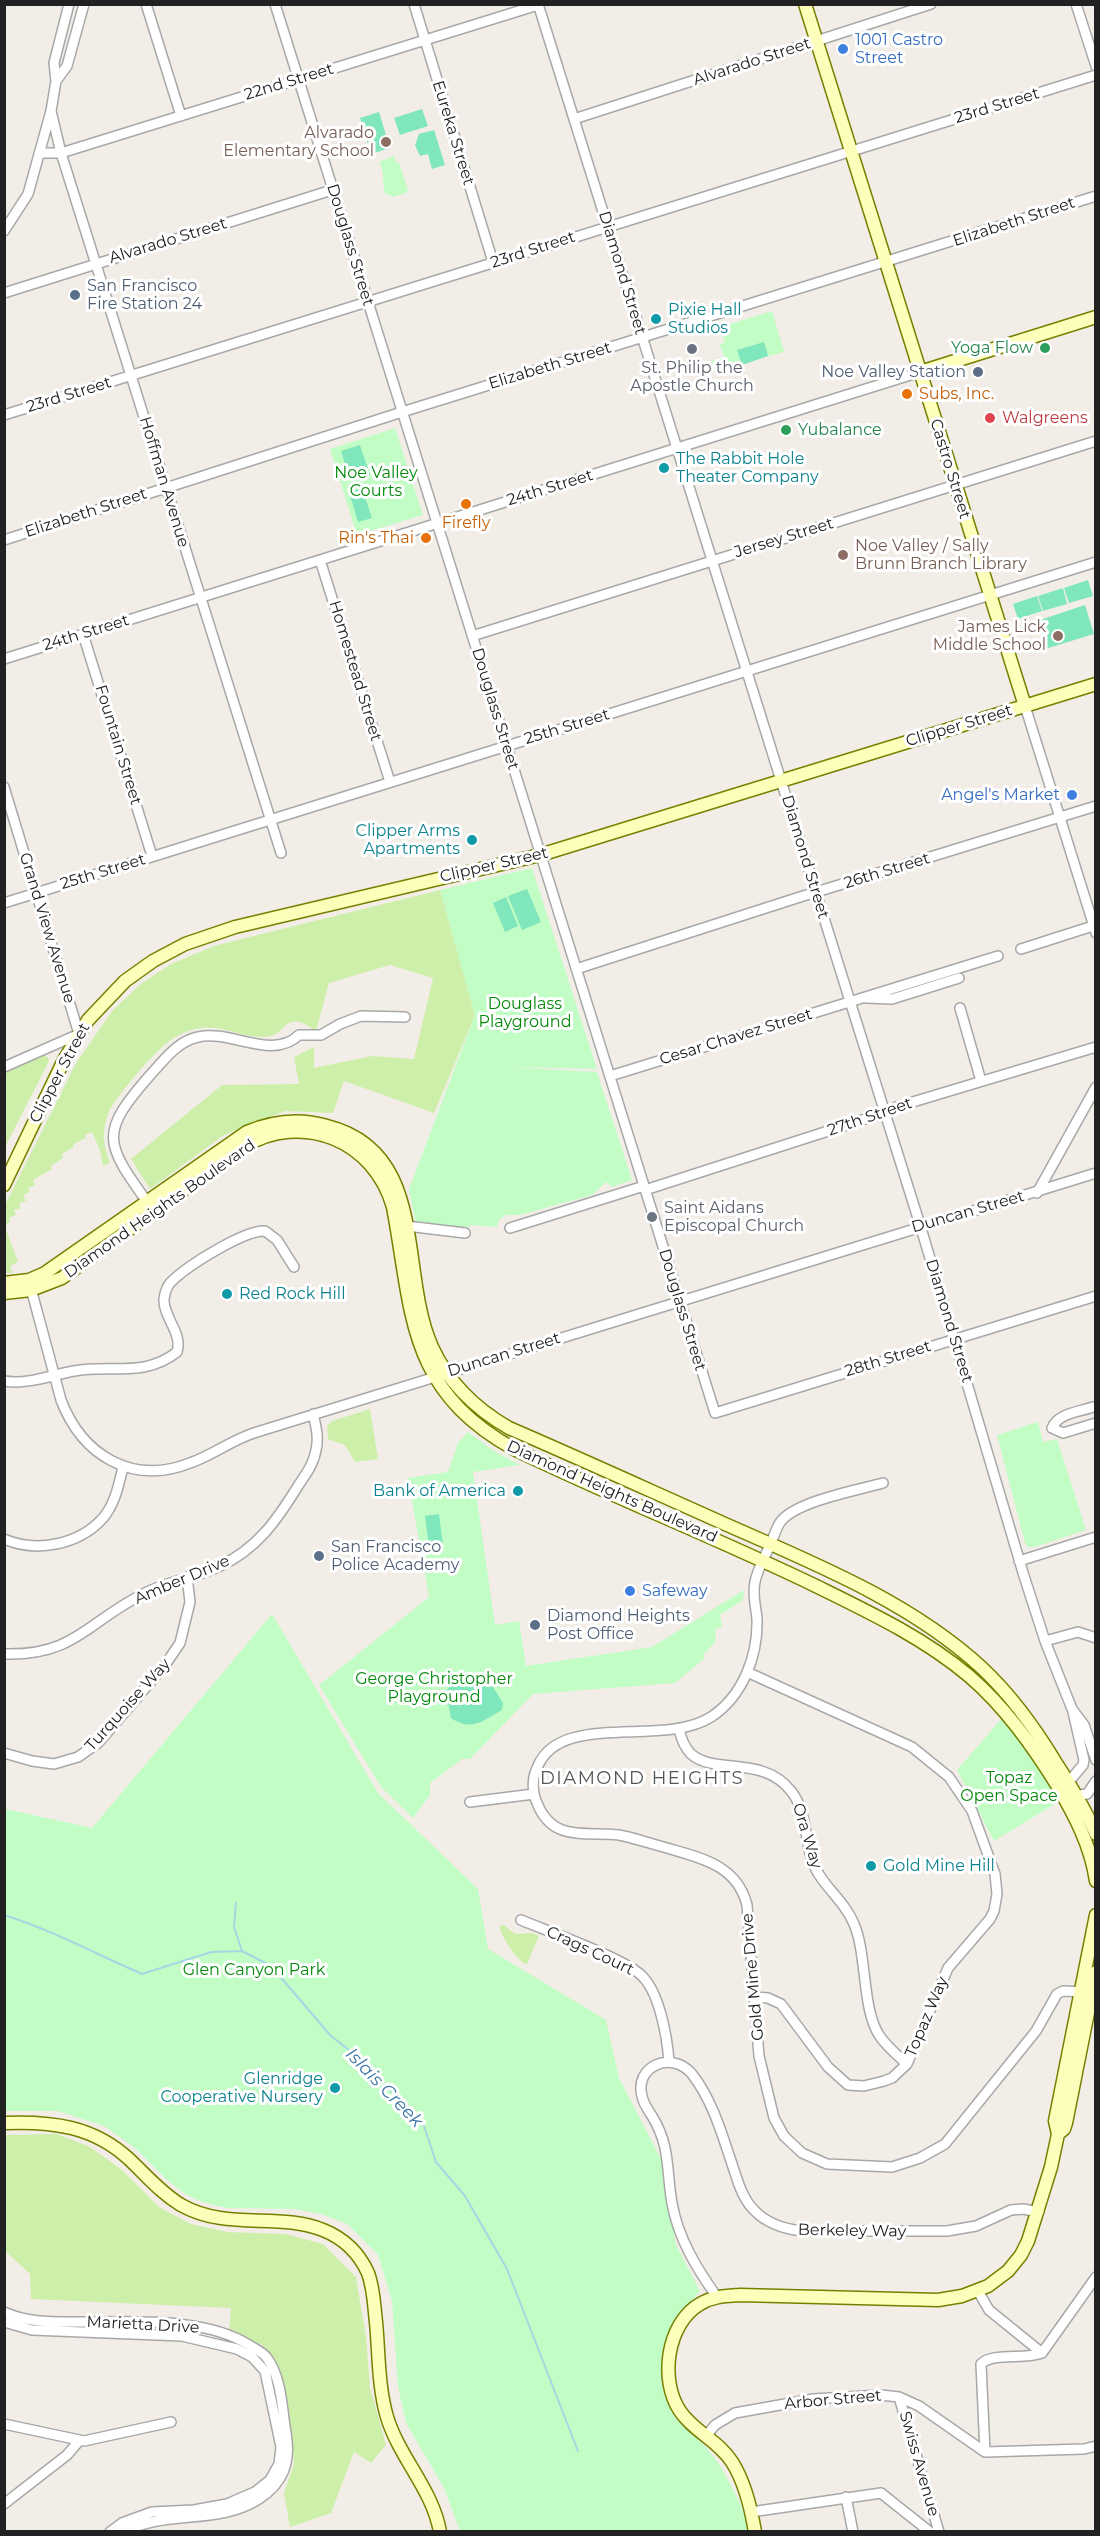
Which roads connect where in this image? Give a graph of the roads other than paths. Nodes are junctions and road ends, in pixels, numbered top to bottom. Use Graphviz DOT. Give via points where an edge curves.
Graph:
graph roads {
  1 [pos="69,4"];
  2 [pos="84,4"];
  3 [pos="146,4"];
  4 [pos="274,4"];
  5 [pos="414,4"];
  6 [pos="805,4"];
  7 [pos="931,4"];
  8 [pos="1076,4"];
  9 [pos="538,5"];
  10 [pos="425,40"];
  11 [pos="816,40"];
  12 [pos="1095,66"];
  13 [pos="1095,75"];
  14 [pos="298,80"];
  15 [pos="56,81"];
  16 [pos="51,111"];
  17 [pos="181,116"];
  18 [pos="574,119"];
  19 [pos="851,151"];
  20 [pos="39,153"];
  21 [pos="61,153"];
  22 [pos="332,190"];
  23 [pos="1095,196"];
  24 [pos="607,226"];
  25 [pos="4,231"];
  26 [pos="493,262"];
  27 [pos="886,262"];
  28 [pos="96,264"];
  29 [pos="4,292"];
  30 [pos="368,302"];
  31 [pos="1095,317"];
  32 [pos="642,337"];
  33 [pos="920,372"];
  34 [pos="131,376"];
  35 [pos="402,412"];
  36 [pos="4,415"];
  37 [pos="1095,441"];
  38 [pos="678,448"];
  39 [pos="956,485"];
  40 [pos="166,487"];
  41 [pos="437,523"];
  42 [pos="4,540"];
  43 [pos="320,560"];
  44 [pos="713,560"];
  45 [pos="1095,562"];
  46 [pos="990,595"];
  47 [pos="200,597"];
  48 [pos="83,634"];
  49 [pos="472,636"];
  50 [pos="4,659"];
  51 [pos="747,671"];
  52 [pos="1095,684"];
  53 [pos="1025,706"];
  54 [pos="506,746"];
  55 [pos="781,781"];
  56 [pos="390,782"];
  57 [pos="4,787"];
  58 [pos="1095,806"];
  59 [pos="1059,818"];
  60 [pos="270,820"];
  61 [pos="281,853"];
  62 [pos="540,855"];
  63 [pos="152,856"];
  64 [pos="36,893"];
  65 [pos="816,893"];
  66 [pos="4,903"];
  67 [pos="1095,928"];
  68 [pos="1021,949"];
  69 [pos="998,956"];
  70 [pos="576,969"];
  71 [pos="959,978"];
  72 [pos="863,998"];
  73 [pos="850,1002"];
  74 [pos="960,1008"];
  75 [pos="405,1017"];
  76 [pos="79,1034"];
  77 [pos="1095,1047"];
  78 [pos="4,1067"];
  79 [pos="610,1076"];
  80 [pos="981,1081"];
  81 [pos="1095,1087"];
  82 [pos="884,1113"];
  83 [pos="1095,1173"];
  84 [pos="4,1185"];
  85 [pos="644,1188"];
  86 [pos="1037,1192"];
  87 [pos="151,1207"];
  88 [pos="407,1226"];
  89 [pos="510,1228"];
  90 [pos="921,1228"];
  91 [pos="465,1233"];
  92 [pos="294,1267"];
  93 [pos="4,1283"];
  94 [pos="30,1285"];
  95 [pos="4,1293"];
  96 [pos="1095,1296"];
  97 [pos="679,1300"];
  98 [pos="955,1338"];
  99 [pos="441,1375"];
  100 [pos="54,1376"];
  101 [pos="4,1382"];
  102 [pos="1093,1407"];
  103 [pos="715,1413"];
  104 [pos="313,1414"];
  105 [pos="1095,1423"];
  106 [pos="123,1467"];
  107 [pos="883,1483"];
  108 [pos="1095,1538"];
  109 [pos="4,1539"];
  110 [pos="771,1544"];
  111 [pos="763,1561"];
  112 [pos="1019,1561"];
  113 [pos="187,1577"];
  114 [pos="1095,1638"];
  115 [pos="1045,1641"];
  116 [pos="4,1654"];
  117 [pos="747,1672"];
  118 [pos="1072,1709"];
  119 [pos="679,1729"];
  120 [pos="4,1753"];
  121 [pos="1095,1760"];
  122 [pos="1068,1781"];
  123 [pos="1095,1781"];
  124 [pos="534,1794"];
  125 [pos="1062,1794"];
  126 [pos="1077,1797"];
  127 [pos="470,1802"];
  128 [pos="1095,1834"];
  129 [pos="1095,1881"];
  130 [pos="1095,1915"];
  131 [pos="521,1920"];
  132 [pos="1095,1972"];
  133 [pos="1089,1993"];
  134 [pos="755,1997"];
  135 [pos="669,2061"];
  136 [pos="907,2064"];
  137 [pos="4,2123"];
  138 [pos="1039,2212"];
  139 [pos="1095,2277"];
  140 [pos="978,2291"];
  141 [pos="717,2297"];
  142 [pos="4,2312"];
  143 [pos="4,2322"];
  144 [pos="1042,2353"];
  145 [pos="899,2397"];
  146 [pos="171,2422"];
  147 [pos="4,2424"];
  148 [pos="707,2435"];
  149 [pos="79,2441"];
  150 [pos="1095,2446"];
  151 [pos="985,2452"];
  152 [pos="278,2474"];
  153 [pos="846,2497"];
  154 [pos="4,2504"];
  155 [pos="751,2512"];
  156 [pos="110,2532"];
  157 [pos="124,2532"];
  158 [pos="440,2532"];
  159 [pos="755,2532"];
  160 [pos="853,2532"];
  161 [pos="930,2532"];
  162 [pos="939,2532"];
  1 -- 15 [label="street" via="54,63"];
  2 -- 15 [label="street" via="67,66"];
  3 -- 17 [label="street"];
  4 -- 14 [label="street, Douglass Street"];
  5 -- 10 [label="street, Eureka Street"];
  6 -- 11 [label="main road, Castro Street"];
  7 -- 11 [label="street, Alvarado Street"];
  8 -- 12 [label="street"];
  9 -- 10 [label="street, 22nd Street"];
  9 -- 18 [label="street, Diamond Street"];
  10 -- 14 [label="street, 22nd Street"];
  10 -- 26 [label="street, Eureka Street"];
  11 -- 18 [label="street, Alvarado Street"];
  11 -- 19 [label="main road, Castro Street"];
  13 -- 19 [label="street, 23rd Street"];
  14 -- 17 [label="street, 22nd Street"];
  14 -- 22 [label="street, Douglass Street"];
  15 -- 16 [label="street"];
  16 -- 20 [label="street"];
  16 -- 21 [label="street, Hoffman Avenue"];
  17 -- 21 [label="street, 22nd Street"];
  18 -- 24 [label="street, Diamond Street"];
  19 -- 24 [label="street, 23rd Street"];
  19 -- 27 [label="main road, Castro Street"];
  20 -- 21 [label="street, 22nd Street"];
  20 -- 25 [label="street" via="28,194"];
  21 -- 28 [label="street, Hoffman Avenue"];
  22 -- 28 [label="street, Alvarado Street"];
  22 -- 30 [label="street, Douglass Street"];
  23 -- 27 [label="street, Elizabeth Street"];
  24 -- 26 [label="street, 23rd Street"];
  24 -- 32 [label="street, Diamond Street"];
  26 -- 30 [label="street, 23rd Street"];
  27 -- 32 [label="street, Elizabeth Street"];
  27 -- 33 [label="main road, Castro Street"];
  28 -- 29 [label="street, Alvarado Street"];
  28 -- 34 [label="street, Hoffman Avenue"];
  30 -- 34 [label="street, 23rd Street"];
  30 -- 35 [label="street, Douglass Street"];
  31 -- 33 [label="main road, 24th Street"];
  32 -- 35 [label="street, Elizabeth Street"];
  32 -- 38 [label="street, Diamond Street"];
  33 -- 38 [label="street, 24th Street"];
  33 -- 39 [label="main road, Castro Street"];
  34 -- 36 [label="street, 23rd Street"];
  34 -- 40 [label="street, Hoffman Avenue"];
  35 -- 40 [label="street, Elizabeth Street"];
  35 -- 41 [label="street, Douglass Street"];
  37 -- 39 [label="street, Jersey Street"];
  38 -- 41 [label="street, 24th Street"];
  38 -- 44 [label="street, Diamond Street"];
  39 -- 44 [label="street, Jersey Street"];
  39 -- 46 [label="main road, Castro Street"];
  40 -- 42 [label="street, Elizabeth Street"];
  40 -- 47 [label="street, Hoffman Avenue"];
  41 -- 43 [label="street, 24th Street"];
  41 -- 49 [label="street, Douglass Street"];
  43 -- 47 [label="street, 24th Street"];
  43 -- 56 [label="street, Homestead Street"];
  44 -- 49 [label="street, Jersey Street"];
  44 -- 51 [label="street, Diamond Street"];
  45 -- 46 [label="street, 25th Street"];
  46 -- 51 [label="street, 25th Street"];
  46 -- 53 [label="main road, Castro Street"];
  47 -- 48 [label="street, 24th Street"];
  47 -- 60 [label="street, Hoffman Avenue"];
  48 -- 50 [label="street, 24th Street"];
  48 -- 63 [label="street, Fountain Street"];
  49 -- 54 [label="street, Douglass Street"];
  51 -- 54 [label="street, 25th Street"];
  51 -- 55 [label="street, Diamond Street"];
  52 -- 53 [label="main road, Clipper Street"];
  53 -- 55 [label="main road, Clipper Street"];
  53 -- 59 [label="street, Castro Street"];
  54 -- 56 [label="street, 25th Street"];
  54 -- 62 [label="street, Douglass Street"];
  55 -- 62 [label="main road, Clipper Street"];
  55 -- 65 [label="street, Diamond Street"];
  56 -- 60 [label="street, 25th Street"];
  57 -- 64 [label="street, Grand View Avenue"];
  58 -- 59 [label="street, 26th Street"];
  59 -- 65 [label="street, 26th Street"];
  59 -- 67 [label="street, Castro Street"];
  60 -- 61 [label="street, Hoffman Avenue"];
  60 -- 63 [label="street, 25th Street"];
  62 -- 70 [label="street, Douglass Street"];
  62 -- 76 [label="main road, Clipper Street" via="201,937 169,951 124,981"];
  63 -- 64 [label="street, 25th Street"];
  64 -- 66 [label="street, 25th Street"];
  64 -- 76 [label="street, Grand View Avenue"];
  65 -- 70 [label="street, 26th Street"];
  65 -- 73 [label="street, Diamond Street"];
  67 -- 68 [label="street"];
  69 -- 72 [label="street, Cesar Chavez Street"];
  70 -- 79 [label="street, Douglass Street"];
  71 -- 72 [label="street, Cesar Chavez Street" via="892,999"];
  72 -- 73 [label="street, Cesar Chavez Street"];
  73 -- 79 [label="street, Cesar Chavez Street"];
  73 -- 82 [label="street, Diamond Street"];
  74 -- 80 [label="street"];
  75 -- 87 [label="street" via="361,1016 321,1035 299,1035 275,1046 208,1035 195,1037 171,1052 126,1102 114,1125 113,1141 119,1158"];
  76 -- 78 [label="street"];
  76 -- 84 [label="main road, Clipper Street"];
  77 -- 80 [label="street, 27th Street"];
  79 -- 85 [label="street, Douglass Street"];
  80 -- 82 [label="street, 27th Street"];
  81 -- 86 [label="street"];
  82 -- 85 [label="street, 27th Street"];
  82 -- 90 [label="street, Diamond Street"];
  83 -- 86 [label="street, Duncan Street"];
  85 -- 89 [label="street, 27th Street"];
  85 -- 97 [label="street, Douglass Street"];
  86 -- 90 [label="street, Duncan Street"];
  87 -- 88 [label="main road, Diamond Heights Boulevard" via="247,1132 270,1124 308,1122 347,1133 377,1155 397,1185"];
  87 -- 94 [label="main road, Diamond Heights Boulevard"];
  87 -- 99 [label="main road, Diamond Heights Boulevard" via="261,1137 307,1132 342,1142 370,1163 387,1189 410,1315 422,1350"];
  88 -- 91 [label="street"];
  88 -- 99 [label="main road, Diamond Heights Boulevard" via="420,1312"];
  90 -- 97 [label="street, Duncan Street"];
  90 -- 98 [label="street, Diamond Street"];
  92 -- 100 [label="street" via="277,1240 265,1231 245,1234 169,1284 164,1300 179,1344 172,1356 141,1368 85,1369"];
  93 -- 94 [label="main road, Diamond Heights Boulevard"];
  94 -- 95 [label="main road, Diamond Heights Boulevard"];
  94 -- 100 [label="street, Duncan Street"];
  96 -- 98 [label="street, 28th Street"];
  97 -- 99 [label="street, Duncan Street"];
  97 -- 103 [label="street, Douglass Street"];
  98 -- 103 [label="street, 28th Street"];
  98 -- 112 [label="street, Diamond Street"];
  99 -- 104 [label="street, Duncan Street"];
  99 -- 110 [label="main road, Diamond Heights Boulevard" via="503,1425"];
  99 -- 111 [label="main road, Diamond Heights Boulevard" via="459,1408 505,1444"];
  100 -- 101 [label="street" via="23,1383"];
  100 -- 106 [label="street, Duncan Street" via="67,1417 78,1432 103,1456"];
  102 -- 105 [label="street" via="1060,1417 1052,1428 1062,1433"];
  104 -- 106 [label="street, Duncan Street" via="246,1435 176,1468 149,1471"];
  104 -- 113 [label="street, Amber Drive" via="318,1442 313,1462 268,1530 233,1559"];
  106 -- 109 [label="street" via="109,1509 78,1536 59,1544 36,1546"];
  107 -- 110 [label="street" via="808,1504 782,1520"];
  108 -- 112 [label="street"];
  110 -- 111 [label="street"];
  110 -- 122 [label="main road, Diamond Heights Boulevard" via="897,1607 952,1643 1018,1707"];
  111 -- 117 [label="street" via="755,1582 757,1633"];
  111 -- 125 [label="main road, Diamond Heights Boulevard" via="902,1630 957,1666 1019,1729"];
  112 -- 115 [label="street, Diamond Street"];
  113 -- 116 [label="street, Amber Drive" via="140,1595 61,1646 33,1653"];
  113 -- 120 [label="street, Turquoise Way" via="190,1602 180,1643 98,1743 78,1757 54,1764"];
  114 -- 115 [label="street" via="1078,1632"];
  115 -- 118 [label="street, Diamond Street"];
  117 -- 119 [label="street" via="722,1708 700,1723"];
  117 -- 136 [label="street, Topaz Way" via="912,1747 949,1777 972,1811 997,1884 994,1911 948,1968"];
  118 -- 121 [label="street, Diamond Street" via="1084,1725"];
  118 -- 122 [label="street, Diamond Street" via="1084,1760 1081,1769"];
  119 -- 124 [label="street" via="582,1735 561,1740 539,1762"];
  119 -- 136 [label="street, Ora Way" via="685,1746 700,1759 759,1770 773,1775 791,1791 802,1809 816,1869 856,1927 874,2025 885,2043"];
  122 -- 125 [label="street, Diamond Street"];
  122 -- 126 [label="main road, Diamond Heights Boulevard"];
  123 -- 126 [label="street" via="1087,1794"];
  124 -- 127 [label="street"];
  124 -- 134 [label="street, Gold Mine Drive" via="541,1812 565,1831 624,1836 706,1860 727,1872 740,1886 747,1905"];
  125 -- 126 [label="street"];
  125 -- 129 [label="main road, Diamond Heights Boulevard" via="1086,1841"];
  126 -- 128 [label="main road, Diamond Heights Boulevard"];
  130 -- 133 [label="main road"];
  131 -- 135 [label="street, Crags Court" via="624,1964 644,1977 662,2022"];
  132 -- 133 [label="main road"];
  133 -- 134 [label="street, Gold Mine Drive" via="1057,1994 1036,2031 945,2144 906,2163 879,2167 827,2164 802,2153 784,2136 774,2118 764,2082"];
  133 -- 138 [label="main road" via="1066,2123 1058,2134"];
  134 -- 136 [label="street, Topaz Way" via="781,2004 828,2067 848,2085 884,2081"];
  135 -- 138 [label="street, Berkeley Way" via="685,2068 709,2102 745,2199 760,2216 779,2227 802,2231 947,2231 976,2226 1016,2209"];
  135 -- 141 [label="street" via="647,2072 642,2080 642,2097 664,2139 671,2202 680,2232"];
  137 -- 158 [label="main road" via="52,2123 96,2136 127,2157 167,2196 198,2213 306,2225 346,2244 371,2282 382,2391 390,2426 429,2500"];
  138 -- 140 [label="main road" via="1021,2255 998,2279"];
  139 -- 144 [label="street"];
  140 -- 141 [label="main road" via="950,2299 926,2300"];
  140 -- 144 [label="street" via="989,2310"];
  141 -- 148 [label="main road" via="699,2304 685,2317 670,2352 673,2398 684,2417"];
  142 -- 152 [label="street, Marietta Drive" via="33,2321 200,2327 241,2340 267,2358 276,2377 289,2452"];
  143 -- 152 [label="street, Marietta Drive" via="32,2330 182,2336 246,2353 260,2364 267,2379 281,2447"];
  144 -- 151 [label="street" via="989,2359 981,2364"];
  145 -- 148 [label="street, Arbor Street" via="858,2396 770,2406 724,2418"];
  145 -- 151 [label="street, Arbor Street" via="919,2406"];
  145 -- 162 [label="street, Swiss Avenue"];
  146 -- 149 [label="street"];
  147 -- 149 [label="street"];
  148 -- 155 [label="main road" via="733,2462"];
  149 -- 154 [label="street" via="67,2455"];
  150 -- 151 [label="street"];
  152 -- 156 [label="street" via="255,2492 227,2504 152,2511"];
  152 -- 157 [label="street" via="276,2484 258,2499 231,2511 154,2520"];
  153 -- 155 [label="street"];
  153 -- 160 [label="street"];
  153 -- 161 [label="street" via="881,2493"];
  155 -- 159 [label="main road"];
}
